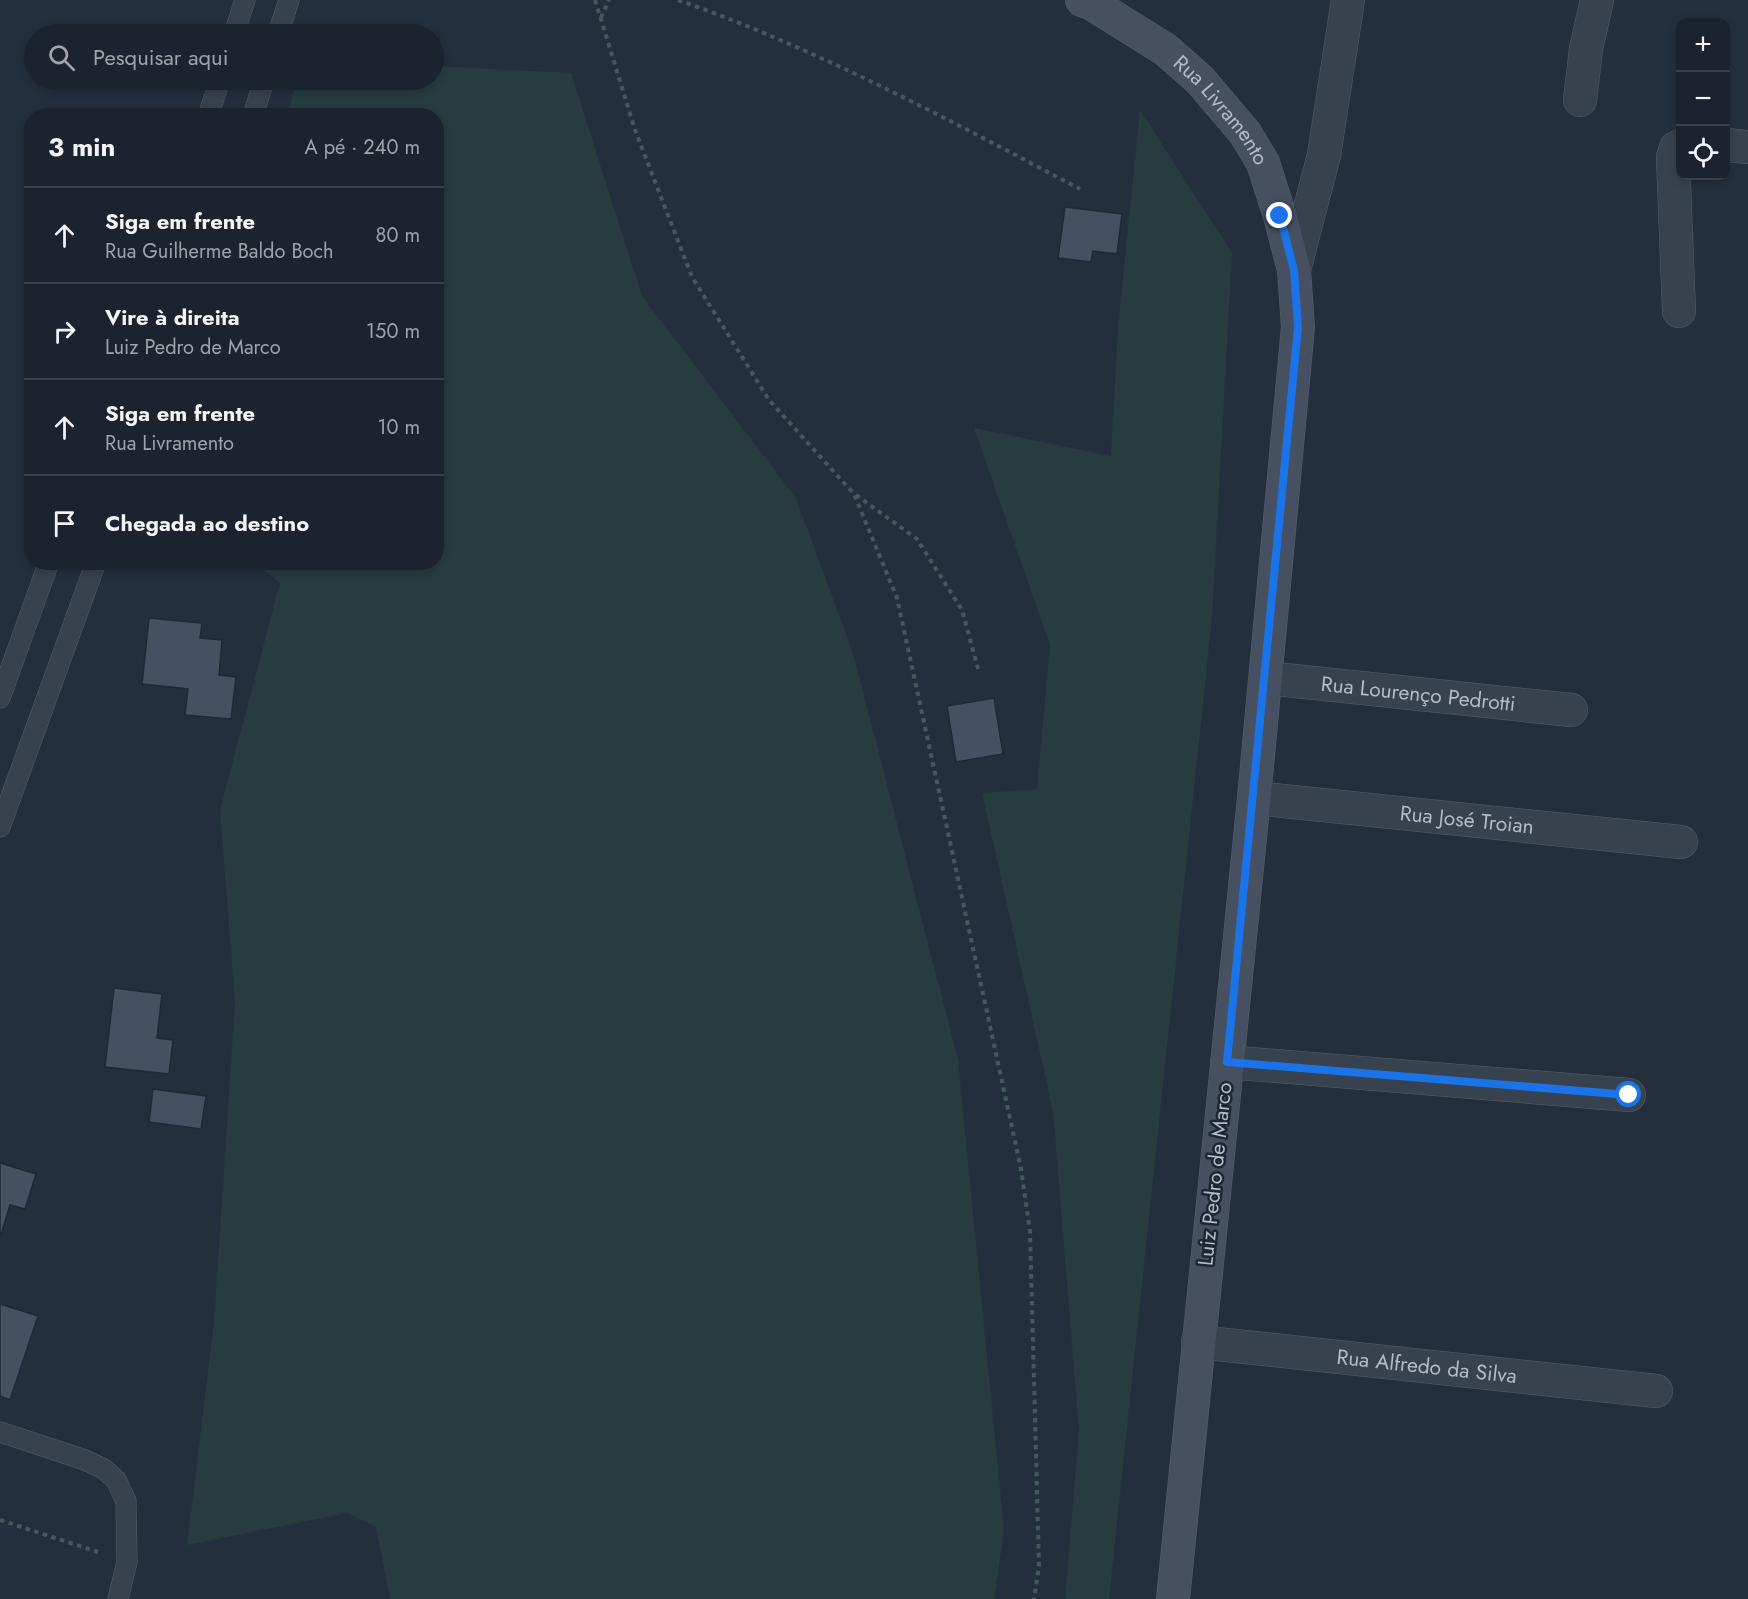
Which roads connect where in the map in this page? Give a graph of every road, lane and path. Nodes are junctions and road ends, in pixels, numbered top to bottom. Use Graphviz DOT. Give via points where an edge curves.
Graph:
graph roads {
  1 [pos="245,0"];
  2 [pos="289,0"];
  3 [pos="596,0"];
  4 [pos="609,0"];
  5 [pos="678,0"];
  6 [pos="1082,0"];
  7 [pos="1348,0"];
  8 [pos="1597,0"];
  9 [pos="601,18"];
  10 [pos="237,24"];
  11 [pos="281,24"];
  12 [pos="217,90"];
  13 [pos="261,90"];
  14 [pos="1580,100"];
  15 [pos="211,108"];
  16 [pos="255,108"];
  17 [pos="1730,145"];
  18 [pos="1748,147"];
  19 [pos="1676,148"];
  20 [pos="1080,189"];
  21 [pos="1294,270"];
  22 [pos="1679,311"];
  23 [pos="854,494"];
  24 [pos="46,570"];
  25 [pos="93,570"];
  26 [pos="979,672"];
  27 [pos="1266,678"];
  28 [pos="0,698"];
  29 [pos="1571,710"];
  30 [pos="1254,798"];
  31 [pos="0,827"];
  32 [pos="1681,842"];
  33 [pos="1227,1062"];
  34 [pos="1629,1095"];
  35 [pos="1198,1342"];
  36 [pos="1656,1391"];
  37 [pos="0,1432"];
  38 [pos="0,1520"];
  39 [pos="128,1562"];
  40 [pos="118,1599"];
  41 [pos="1034,1599"];
  42 [pos="1173,1599"];
  1 -- 10 [label="lane"];
  2 -- 11 [label="lane"];
  3 -- 9 [label="path"];
  4 -- 9 [label="path"];
  5 -- 20 [label="path" via="815,54"];
  6 -- 21 [label="main road, Rua Livramento" via="1166,50 1200,80 1245,133 1263,163"];
  7 -- 21 [label="street, Luiz Pedro de Marco" via="1324,155"];
  8 -- 14 [label="street"];
  9 -- 23 [label="path" via="635,130 692,277 769,400"];
  12 -- 15 [label="lane"];
  13 -- 16 [label="lane"];
  17 -- 18 [label="street"];
  19 -- 22 [label="street"];
  21 -- 27 [label="main road, Luiz Pedro de Marco" via="1298,327"];
  23 -- 26 [label="path" via="917,539 962,610"];
  23 -- 41 [label="path" via="897,597 1021,1169 1030,1231 1032,1296 1039,1566"];
  24 -- 28 [label="lane"];
  25 -- 31 [label="lane"];
  27 -- 29 [label="street, Rua Lourenço Pedrotti"];
  27 -- 30 [label="main road, Luiz Pedro de Marco"];
  30 -- 32 [label="street, Rua José Troian"];
  30 -- 33 [label="main road, Luiz Pedro de Marco"];
  33 -- 34 [label="street"];
  33 -- 35 [label="main road, Luiz Pedro de Marco"];
  35 -- 36 [label="street, Rua Alfredo da Silva"];
  35 -- 42 [label="main road, Luiz Pedro de Marco"];
  37 -- 39 [label="lane" via="85,1460 116,1480 126,1501"];
  38 -- 39 [label="path"];
  39 -- 40 [label="lane"];
}
